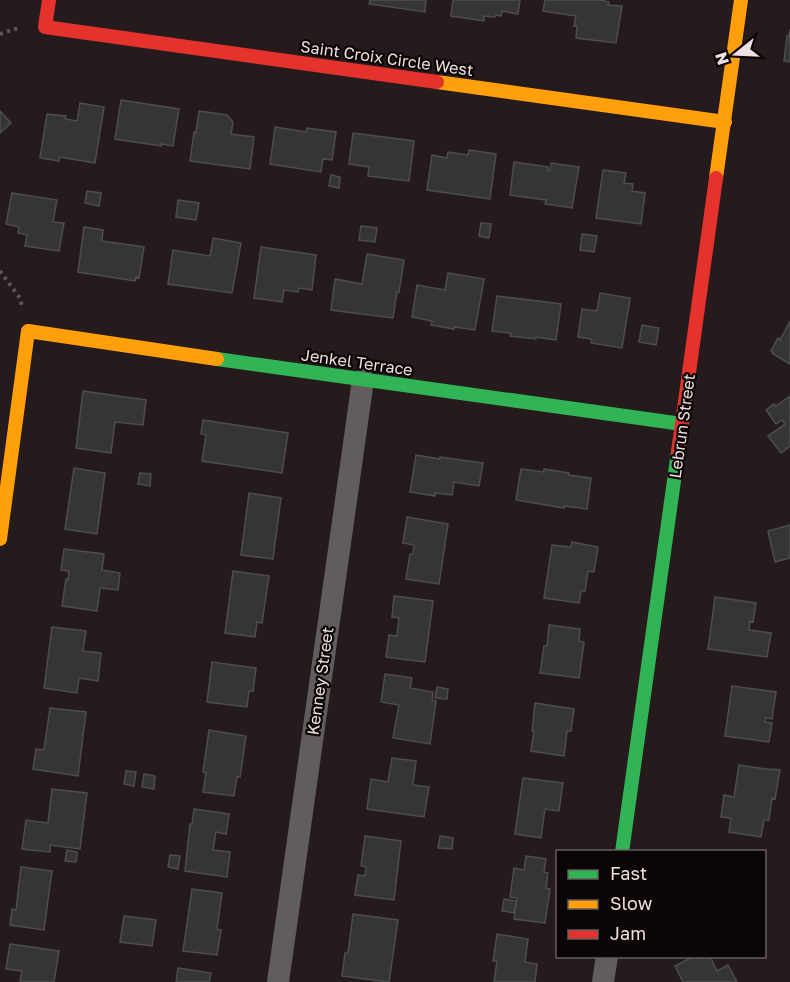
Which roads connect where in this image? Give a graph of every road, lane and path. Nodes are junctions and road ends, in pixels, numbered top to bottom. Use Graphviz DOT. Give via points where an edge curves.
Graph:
graph roads {
  1 [pos="49,0"];
  2 [pos="741,0"];
  3 [pos="725,122"];
  4 [pos="0,271"];
  5 [pos="28,331"];
  6 [pos="363,380"];
  7 [pos="682,424"];
  8 [pos="0,539"];
  9 [pos="622,850"];
  10 [pos="607,958"];
  11 [pos="278,982"];
  12 [pos="603,982"];
  1 -- 3 [label="street, Saint Croix Circle West" via="45,27"];
  2 -- 3 [label="street, Lebrun Street"];
  3 -- 7 [label="street, Lebrun Street"];
  4 -- 5 [label="path" via="20,298"];
  5 -- 6 [label="street, Jenkel Terrace"];
  5 -- 8 [label="street"];
  6 -- 7 [label="street, Jenkel Terrace"];
  6 -- 11 [label="street, Kenney Street"];
  7 -- 9 [label="street, Lebrun Street"];
  10 -- 12 [label="street"];
}
